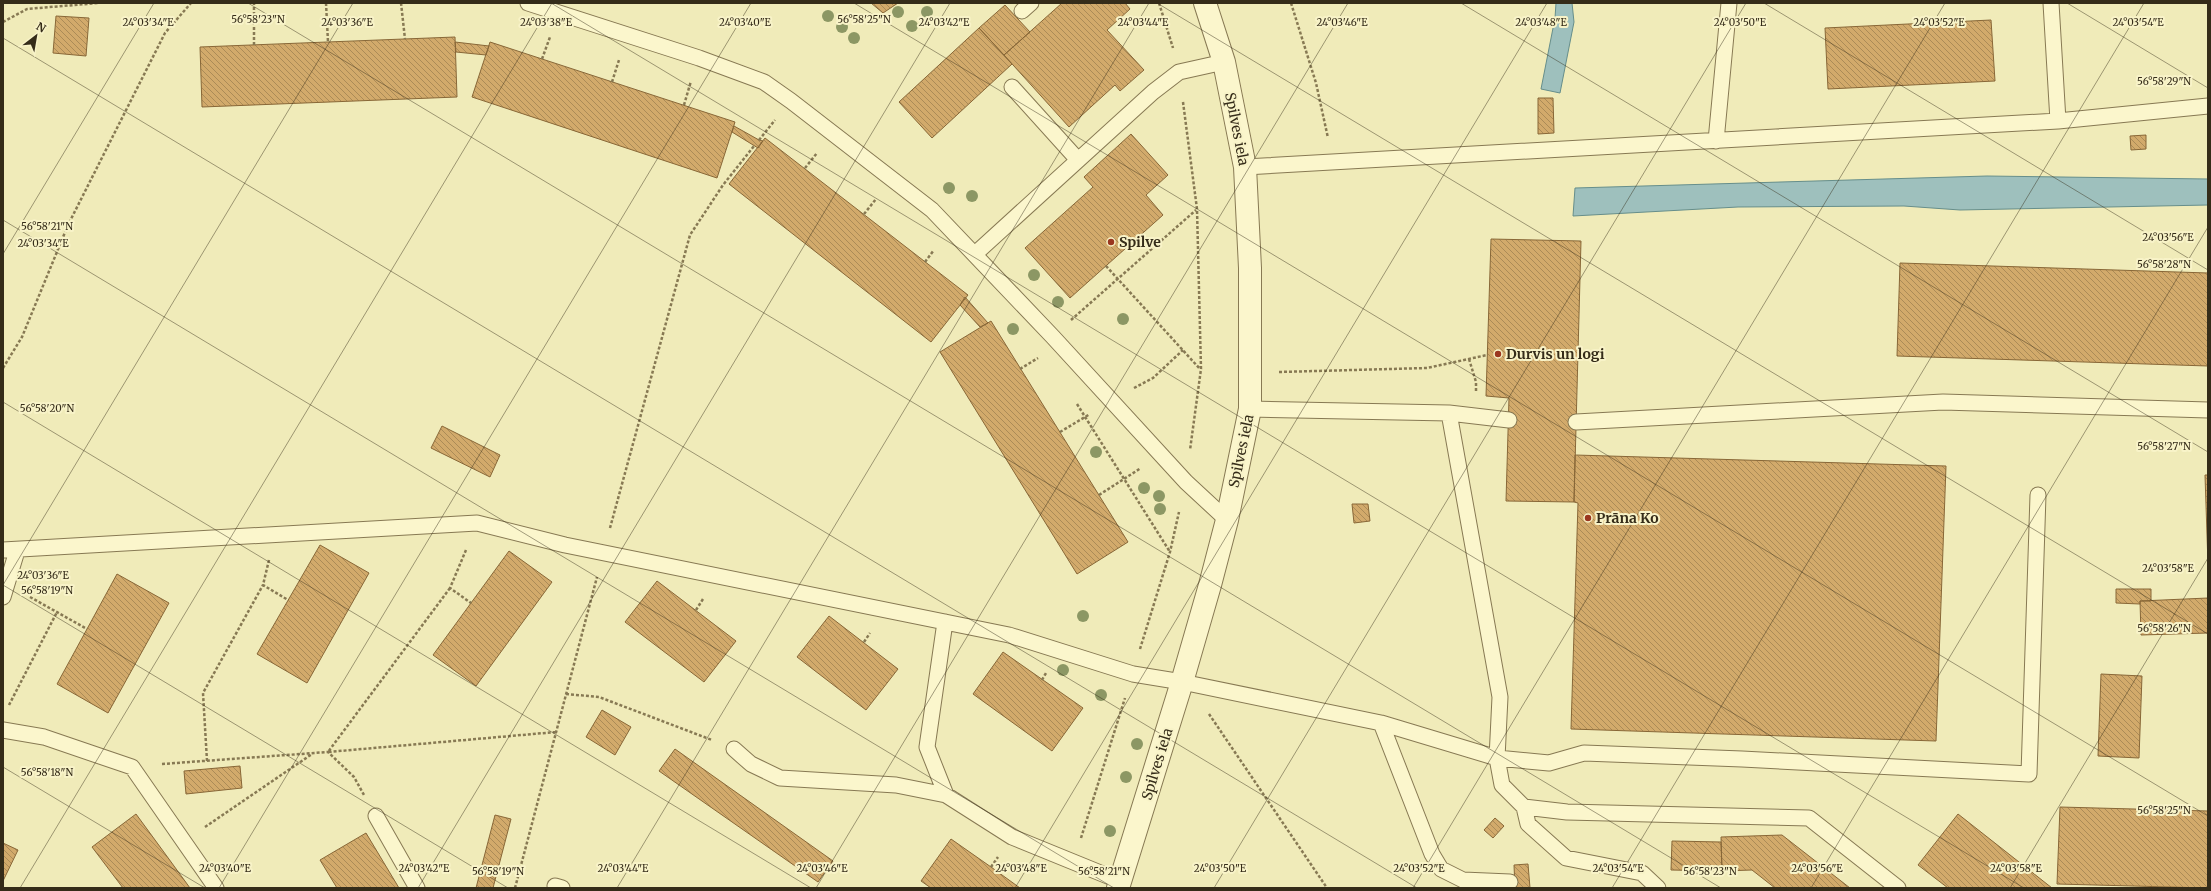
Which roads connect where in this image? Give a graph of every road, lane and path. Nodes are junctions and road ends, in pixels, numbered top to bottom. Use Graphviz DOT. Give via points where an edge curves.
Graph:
graph roads {
  1 [pos="98,3"];
  2 [pos="191,3"];
  3 [pos="254,3"];
  4 [pos="326,3"];
  5 [pos="401,3"];
  6 [pos="528,3"];
  7 [pos="1205,3"];
  8 [pos="1292,3"];
  9 [pos="1729,3"];
  10 [pos="2051,3"];
  11 [pos="3,22"];
  12 [pos="405,39"];
  13 [pos="328,42"];
  14 [pos="254,45"];
  15 [pos="1224,62"];
  16 [pos="1012,87"];
  17 [pos="2208,106"];
  18 [pos="2058,121"];
  19 [pos="1716,141"];
  20 [pos="754,146"];
  21 [pos="1078,160"];
  22 [pos="1333,163"];
  23 [pos="1245,167"];
  24 [pos="723,185"];
  25 [pos="1197,210"];
  26 [pos="975,254"];
  27 [pos="1106,266"];
  28 [pos="1117,278"];
  29 [pos="1103,291"];
  30 [pos="1487,355"];
  31 [pos="1469,359"];
  32 [pos="3,368"];
  33 [pos="1201,369"];
  34 [pos="1250,372"];
  35 [pos="1073,398"];
  36 [pos="1250,409"];
  37 [pos="2208,410"];
  38 [pos="1449,413"];
  39 [pos="1476,416"];
  40 [pos="1509,420"];
  41 [pos="1576,422"];
  42 [pos="1161,456"];
  43 [pos="1124,479"];
  44 [pos="1099,495"];
  45 [pos="2038,495"];
  46 [pos="1227,520"];
  47 [pos="477,523"];
  48 [pos="275,534"];
  49 [pos="10,551"];
  50 [pos="1170,552"];
  51 [pos="263,585"];
  52 [pos="450,588"];
  53 [pos="5,591"];
  54 [pos="288,600"];
  55 [pos="471,603"];
  56 [pos="57,612"];
  57 [pos="945,622"];
  58 [pos="87,629"];
  59 [pos="1182,682"];
  60 [pos="566,694"];
  61 [pos="7,709"];
  62 [pos="1381,723"];
  63 [pos="3,730"];
  64 [pos="556,732"];
  65 [pos="734,749"];
  66 [pos="328,752"];
  67 [pos="313,753"];
  68 [pos="1496,758"];
  69 [pos="207,761"];
  70 [pos="132,767"];
  71 [pos="946,795"];
  72 [pos="1524,807"];
  73 [pos="376,816"];
  74 [pos="184,842"];
  75 [pos="1510,882"];
  76 [pos="1119,884"];
  77 [pos="216,888"];
  78 [pos="417,888"];
  79 [pos="1326,888"];
  80 [pos="1658,888"];
  81 [pos="1898,888"];
  1 -- 11 [label="path" via="27,9"];
  2 -- 32 [label="path" via="165,33 68,225 22,338"];
  3 -- 14 [label="path"];
  4 -- 13 [label="path"];
  5 -- 12 [label="path"];
  6 -- 26 [label="lane" via="699,58 764,82 932,210"];
  7 -- 15 [label="street, Spilves iela"];
  8 -- 22 [label="path" via="1316,83"];
  9 -- 19 [label="lane"];
  10 -- 18 [label="lane"];
  15 -- 21 [label="lane" via="1179,72"];
  15 -- 23 [label="street, Spilves iela"];
  16 -- 21 [label="lane"];
  17 -- 18 [label="lane"];
  18 -- 19 [label="lane"];
  19 -- 22 [label="lane"];
  20 -- 24 [label="path"];
  21 -- 26 [label="lane"];
  22 -- 23 [label="lane"];
  23 -- 34 [label="street, Spilves iela" via="1250,268"];
  25 -- 28 [label="path"];
  26 -- 42 [label="lane"];
  27 -- 28 [label="path"];
  28 -- 29 [label="path"];
  28 -- 33 [label="path"];
  30 -- 31 [label="path"];
  31 -- 34 [label="path" via="1427,368"];
  31 -- 39 [label="path" via="1476,382"];
  34 -- 36 [label="street, Spilves iela"];
  35 -- 43 [label="path"];
  36 -- 38 [label="lane"];
  36 -- 46 [label="street, Spilves iela"];
  37 -- 41 [label="lane" via="1943,402"];
  38 -- 39 [label="lane"];
  38 -- 68 [label="lane" via="1500,697"];
  39 -- 40 [label="lane"];
  42 -- 43 [label="path"];
  42 -- 46 [label="lane"];
  43 -- 44 [label="path"];
  43 -- 50 [label="path"];
  45 -- 68 [label="lane" via="2029,774 1584,753 1550,763"];
  46 -- 59 [label="street, Spilves iela"];
  47 -- 48 [label="lane"];
  47 -- 52 [label="path"];
  47 -- 57 [label="lane" via="566,545"];
  48 -- 49 [label="lane"];
  48 -- 51 [label="path"];
  49 -- 53 [label="lane"];
  51 -- 54 [label="path"];
  51 -- 69 [label="path" via="203,693"];
  52 -- 55 [label="path"];
  52 -- 66 [label="path"];
  53 -- 56 [label="path"];
  56 -- 58 [label="path"];
  56 -- 61 [label="path"];
  57 -- 59 [label="lane" via="1009,635 1133,674"];
  57 -- 71 [label="lane" via="927,747"];
  59 -- 62 [label="lane"];
  59 -- 76 [label="street, Spilves iela"];
  59 -- 79 [label="path" via="1213,719"];
  60 -- 65 [label="path" via="599,697"];
  62 -- 68 [label="lane"];
  62 -- 75 [label="lane" via="1432,854 1441,869 1463,880"];
  63 -- 70 [label="lane" via="44,737"];
  64 -- 66 [label="path"];
  65 -- 71 [label="lane" via="751,764 780,778 896,785"];
  66 -- 67 [label="path"];
  66 -- 73 [label="path" via="354,777"];
  67 -- 69 [label="path"];
  67 -- 74 [label="path"];
  68 -- 72 [label="lane" via="1502,785"];
  69 -- 70 [label="path"];
  70 -- 74 [label="lane"];
  71 -- 76 [label="lane" via="1012,837"];
  72 -- 80 [label="lane" via="1528,824 1566,858 1642,873"];
  72 -- 81 [label="lane" via="1567,812 1809,818"];
  73 -- 78 [label="lane"];
  74 -- 77 [label="lane"];
}
